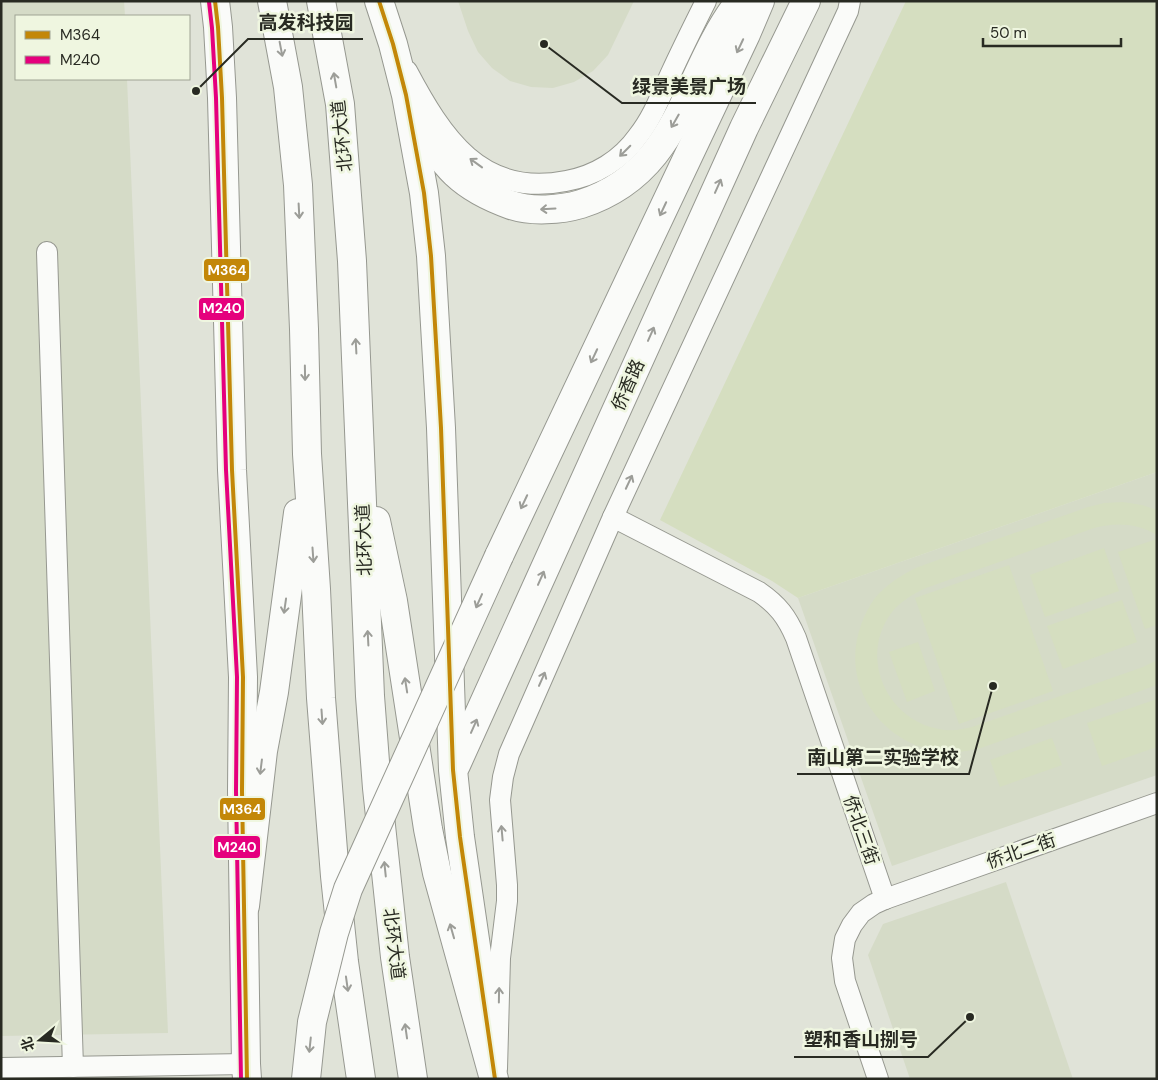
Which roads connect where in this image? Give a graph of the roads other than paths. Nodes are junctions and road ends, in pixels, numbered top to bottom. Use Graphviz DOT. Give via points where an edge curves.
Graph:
graph roads {
  1 [pos="215,1"];
  2 [pos="272,1"];
  3 [pos="321,1"];
  4 [pos="379,1"];
  5 [pos="706,1"];
  6 [pos="740,1"];
  7 [pos="760,1"];
  8 [pos="806,1"];
  9 [pos="850,1"];
  10 [pos="393,44"];
  11 [pos="47,252"];
  12 [pos="360,430"];
  13 [pos="306,454"];
  14 [pos="613,517"];
  15 [pos="454,770"];
  16 [pos="1157,803"];
  17 [pos="885,899"];
  18 [pos="245,906"];
  19 [pos="73,1067"];
  20 [pos="1,1068"];
  21 [pos="246,1071"];
  22 [pos="306,1079"];
  23 [pos="361,1079"];
  24 [pos="413,1079"];
  25 [pos="495,1079"];
  26 [pos="878,1079"];
  1 -- 18 [label="main road" via="222,98 232,470 243,677"];
  2 -- 13 [label="main road, one-way" via="288,88 298,185"];
  12 -- 3 [label="main road, 北环大道, one-way" via="340,104"];
  4 -- 10 [label="main road"];
  5 -- 10 [label="street, one-way" via="650,120 638,138 623,154 590,175 552,184 507,180 466,156 432,115"];
  6 -- 10 [label="main road, one-way" via="719,32 681,111 654,155 618,188 570,207 542,210 515,206 470,186 450,169 426,132"];
  7 -- 22 [label="main road, one-way, bridge" via="499,556 348,889 312,1022"];
  15 -- 8 [label="main road, 侨香路, one-way" via="744,128"];
  14 -- 9 [label="street, one-way"];
  10 -- 15 [label="main road" via="416,143 431,256"];
  11 -- 19 [label="street"];
  24 -- 12 [label="main road, 北环大道, one-way" via="395,957 378,788 370,687"];
  25 -- 12 [label="main road, one-way" via="437,873"];
  13 -- 18 [label="main road, one-way" via="263,751"];
  13 -- 23 [label="main road, one-way" via="332,839 344,962"];
  14 -- 17 [label="street, 侨北三街" via="759,592 780,610 796,638"];
  25 -- 14 [label="street, one-way" via="501,939 507,901 500,800 503,777 509,754"];
  15 -- 25 [label="main road" via="460,836"];
  16 -- 17 [label="street, 侨北二街"];
  17 -- 26 [label="street" via="861,913 852,925 845,939 842,958 845,981"];
  18 -- 21 [label="main road"];
  19 -- 20 [label="street"];
  19 -- 21 [label="street"];
}
